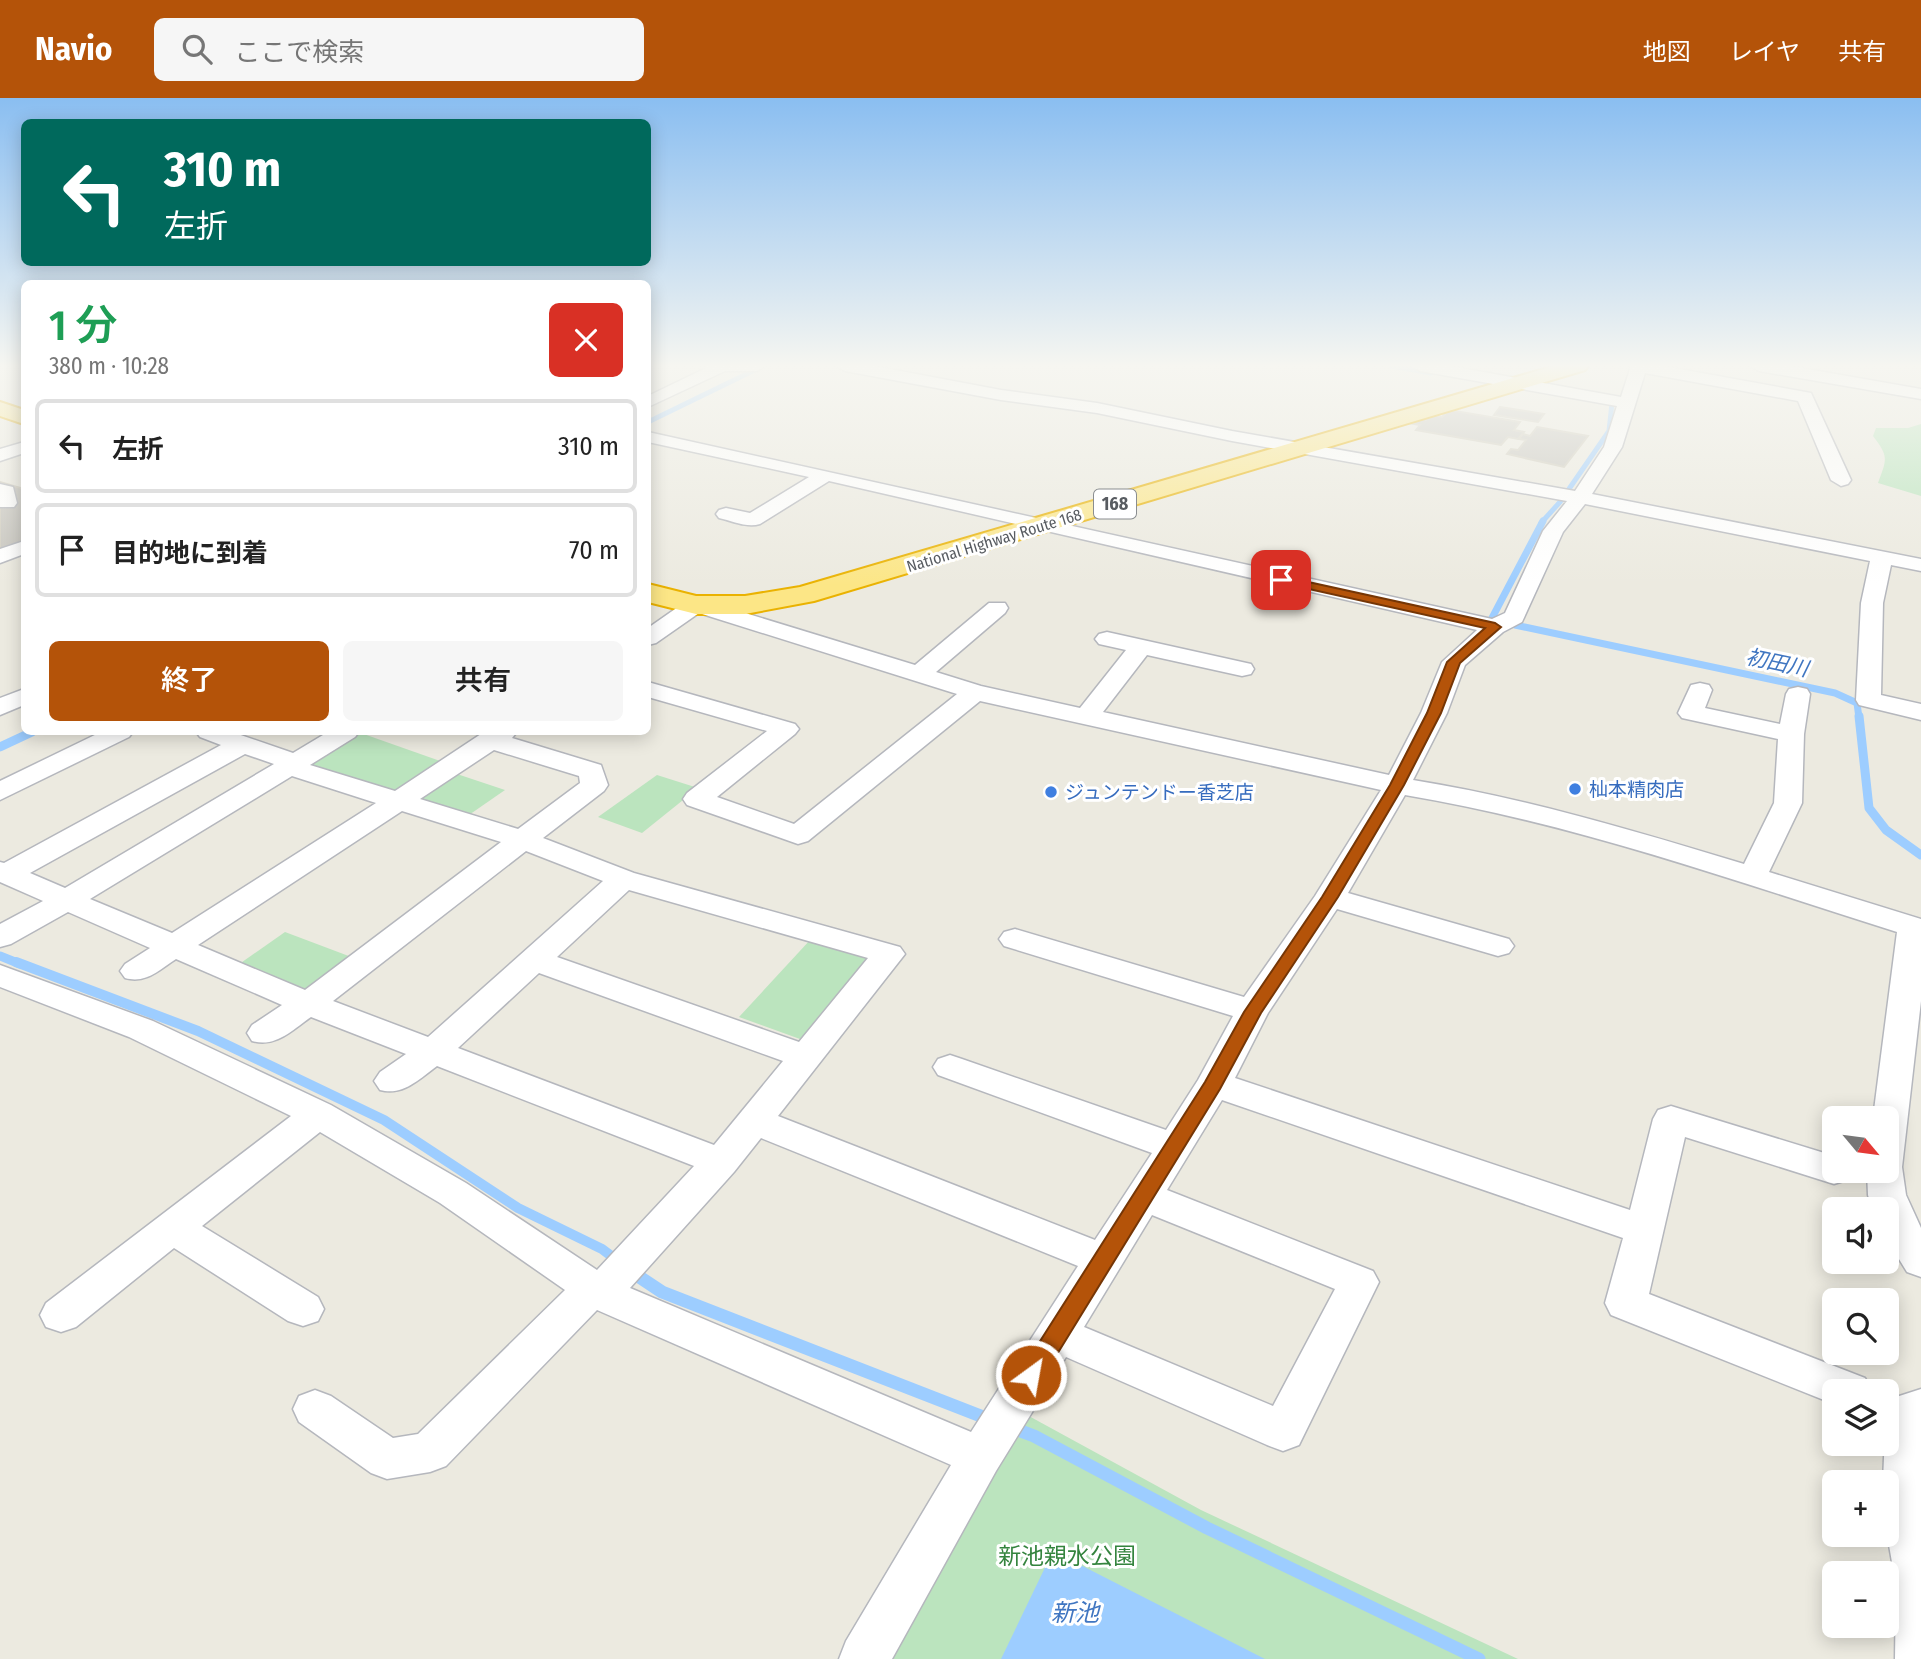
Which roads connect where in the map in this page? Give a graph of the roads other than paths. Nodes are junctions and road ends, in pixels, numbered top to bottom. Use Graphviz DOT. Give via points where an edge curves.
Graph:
graph roads {
  1 [pos="18,439"];
  2 [pos="657,439"];
  3 [pos="1257,439"];
  4 [pos="1335,439"];
  5 [pos="1616,439"];
  6 [pos="1823,439"];
  7 [pos="0,445"];
  8 [pos="21,448"];
  9 [pos="1304,448"];
  10 [pos="0,455"];
  11 [pos="826,475"];
  12 [pos="1840,480"];
  13 [pos="1569,497"];
  14 [pos="726,514"];
  15 [pos="1047,524"];
  16 [pos="21,548"];
  17 [pos="0,557"];
  18 [pos="1882,557"];
  19 [pos="1921,565"];
  20 [pos="651,594"];
  21 [pos="696,605"];
  22 [pos="997,608"];
  23 [pos="1495,627"];
  24 [pos="651,636"];
  25 [pos="1107,639"];
  26 [pos="1140,648"];
  27 [pos="1241,669"];
  28 [pos="918,674"];
  29 [pos="651,690"];
  30 [pos="1700,690"];
  31 [pos="975,692"];
  32 [pos="1798,694"];
  33 [pos="21,697"];
  34 [pos="0,707"];
  35 [pos="1921,712"];
  36 [pos="1086,716"];
  37 [pos="1791,734"];
  38 [pos="114,735"];
  39 [pos="218,735"];
  40 [pos="341,735"];
  41 [pos="497,736"];
  42 [pos="243,744"];
  43 [pos="290,764"];
  44 [pos="1397,785"];
  45 [pos="0,792"];
  46 [pos="396,800"];
  47 [pos="520,839"];
  48 [pos="3,872"];
  49 [pos="1752,877"];
  50 [pos="623,879"];
  51 [pos="1330,897"];
  52 [pos="67,900"];
  53 [pos="1917,928"];
  54 [pos="0,937"];
  55 [pos="1015,939"];
  56 [pos="174,946"];
  57 [pos="1498,946"];
  58 [pos="534,960"];
  59 [pos="136,971"];
  60 [pos="0,975"];
  61 [pos="308,1004"];
  62 [pos="1252,1012"];
  63 [pos="264,1033"];
  64 [pos="433,1052"];
  65 [pos="807,1057"];
  66 [pos="950,1067"];
  67 [pos="392,1081"];
  68 [pos="1214,1084"];
  69 [pos="1894,1106"];
  70 [pos="318,1114"];
  71 [pos="755,1121"];
  72 [pos="1175,1147"];
  73 [pos="721,1161"];
  74 [pos="1822,1166"];
  75 [pos="1887,1183"];
  76 [pos="1144,1196"];
  77 [pos="173,1228"];
  78 [pos="1645,1230"];
  79 [pos="1104,1260"];
  80 [pos="1921,1261"];
  81 [pos="596,1291"];
  82 [pos="303,1309"];
  83 [pos="61,1315"];
  84 [pos="1057,1334"];
  85 [pos="1822,1380"];
  86 [pos="315,1409"];
  87 [pos="1905,1409"];
  88 [pos="980,1457"];
  89 [pos="1920,1587"];
  90 [pos="864,1659"];
  91 [pos="1920,1659"];
  1 -- 7 [label="street"];
  2 -- 11 [label="street"];
  3 -- 9 [label="street"];
  4 -- 9 [label="highway, National Highway Route 168 / 168"];
  5 -- 13 [label="street"];
  6 -- 12 [label="street"];
  8 -- 10 [label="street"];
  9 -- 13 [label="street"];
  9 -- 15 [label="highway, National Highway Route 168 / 168"];
  11 -- 14 [label="street" via="753,520"];
  11 -- 15 [label="street"];
  13 -- 18 [label="street"];
  13 -- 23 [label="street" via="1514,617"];
  15 -- 21 [label="highway, National Highway Route 168 / 168" via="804,595 745,605"];
  15 -- 23 [label="street"];
  16 -- 17 [label="street"];
  18 -- 19 [label="street"];
  18 -- 35 [label="street" via="1872,603 1868,700"];
  20 -- 21 [label="highway, National Highway Route 168 / 168"];
  21 -- 24 [label="street"];
  21 -- 28 [label="street"];
  22 -- 28 [label="street"];
  23 -- 44 [label="street" via="1454,662"];
  25 -- 26 [label="street"];
  26 -- 27 [label="street"];
  26 -- 36 [label="street"];
  28 -- 31 [label="street"];
  29 -- 31 [label="street" via="786,729 697,799 799,835"];
  30 -- 37 [label="street" via="1691,713"];
  31 -- 36 [label="street"];
  32 -- 37 [label="street"];
  33 -- 34 [label="street"];
  36 -- 44 [label="street"];
  37 -- 49 [label="street" via="1788,803"];
  38 -- 45 [label="street"];
  39 -- 42 [label="street"];
  40 -- 43 [label="street"];
  41 -- 46 [label="street"];
  41 -- 47 [label="street" via="591,771 594,785"];
  42 -- 43 [label="street"];
  42 -- 48 [label="street"];
  43 -- 46 [label="street"];
  43 -- 52 [label="street"];
  44 -- 49 [label="street" via="1468,797 1629,838"];
  44 -- 51 [label="street"];
  46 -- 47 [label="street"];
  46 -- 56 [label="street"];
  47 -- 50 [label="street"];
  47 -- 61 [label="street"];
  48 -- 52 [label="street"];
  49 -- 53 [label="street"];
  50 -- 58 [label="street"];
  50 -- 65 [label="street" via="889,954"];
  51 -- 57 [label="street"];
  51 -- 62 [label="street"];
  52 -- 54 [label="street"];
  52 -- 56 [label="street"];
  53 -- 69 [label="street"];
  55 -- 62 [label="street"];
  56 -- 59 [label="street"];
  56 -- 61 [label="street"];
  58 -- 64 [label="street"];
  58 -- 65 [label="street"];
  60 -- 70 [label="street" via="141,1029"];
  61 -- 63 [label="street"];
  61 -- 64 [label="street"];
  62 -- 68 [label="street"];
  64 -- 67 [label="street"];
  64 -- 73 [label="street"];
  65 -- 71 [label="street"];
  66 -- 72 [label="street"];
  68 -- 72 [label="street"];
  68 -- 78 [label="street"];
  70 -- 77 [label="street"];
  70 -- 81 [label="street" via="453,1193"];
  71 -- 73 [label="street"];
  71 -- 79 [label="street"];
  72 -- 76 [label="street"];
  73 -- 81 [label="street"];
  74 -- 78 [label="street" via="1671,1119"];
  75 -- 80 [label="street" via="1892,1213"];
  76 -- 79 [label="street"];
  76 -- 84 [label="street" via="1359,1282 1283,1431"];
  77 -- 82 [label="street"];
  77 -- 83 [label="street"];
  78 -- 85 [label="street" via="1626,1303"];
  79 -- 84 [label="street"];
  81 -- 86 [label="street" via="430,1452 387,1459"];
  81 -- 88 [label="street"];
  84 -- 88 [label="street"];
  87 -- 89 [label="street" via="1906,1507"];
  88 -- 90 [label="street"];
  89 -- 91 [label="street"];
}
